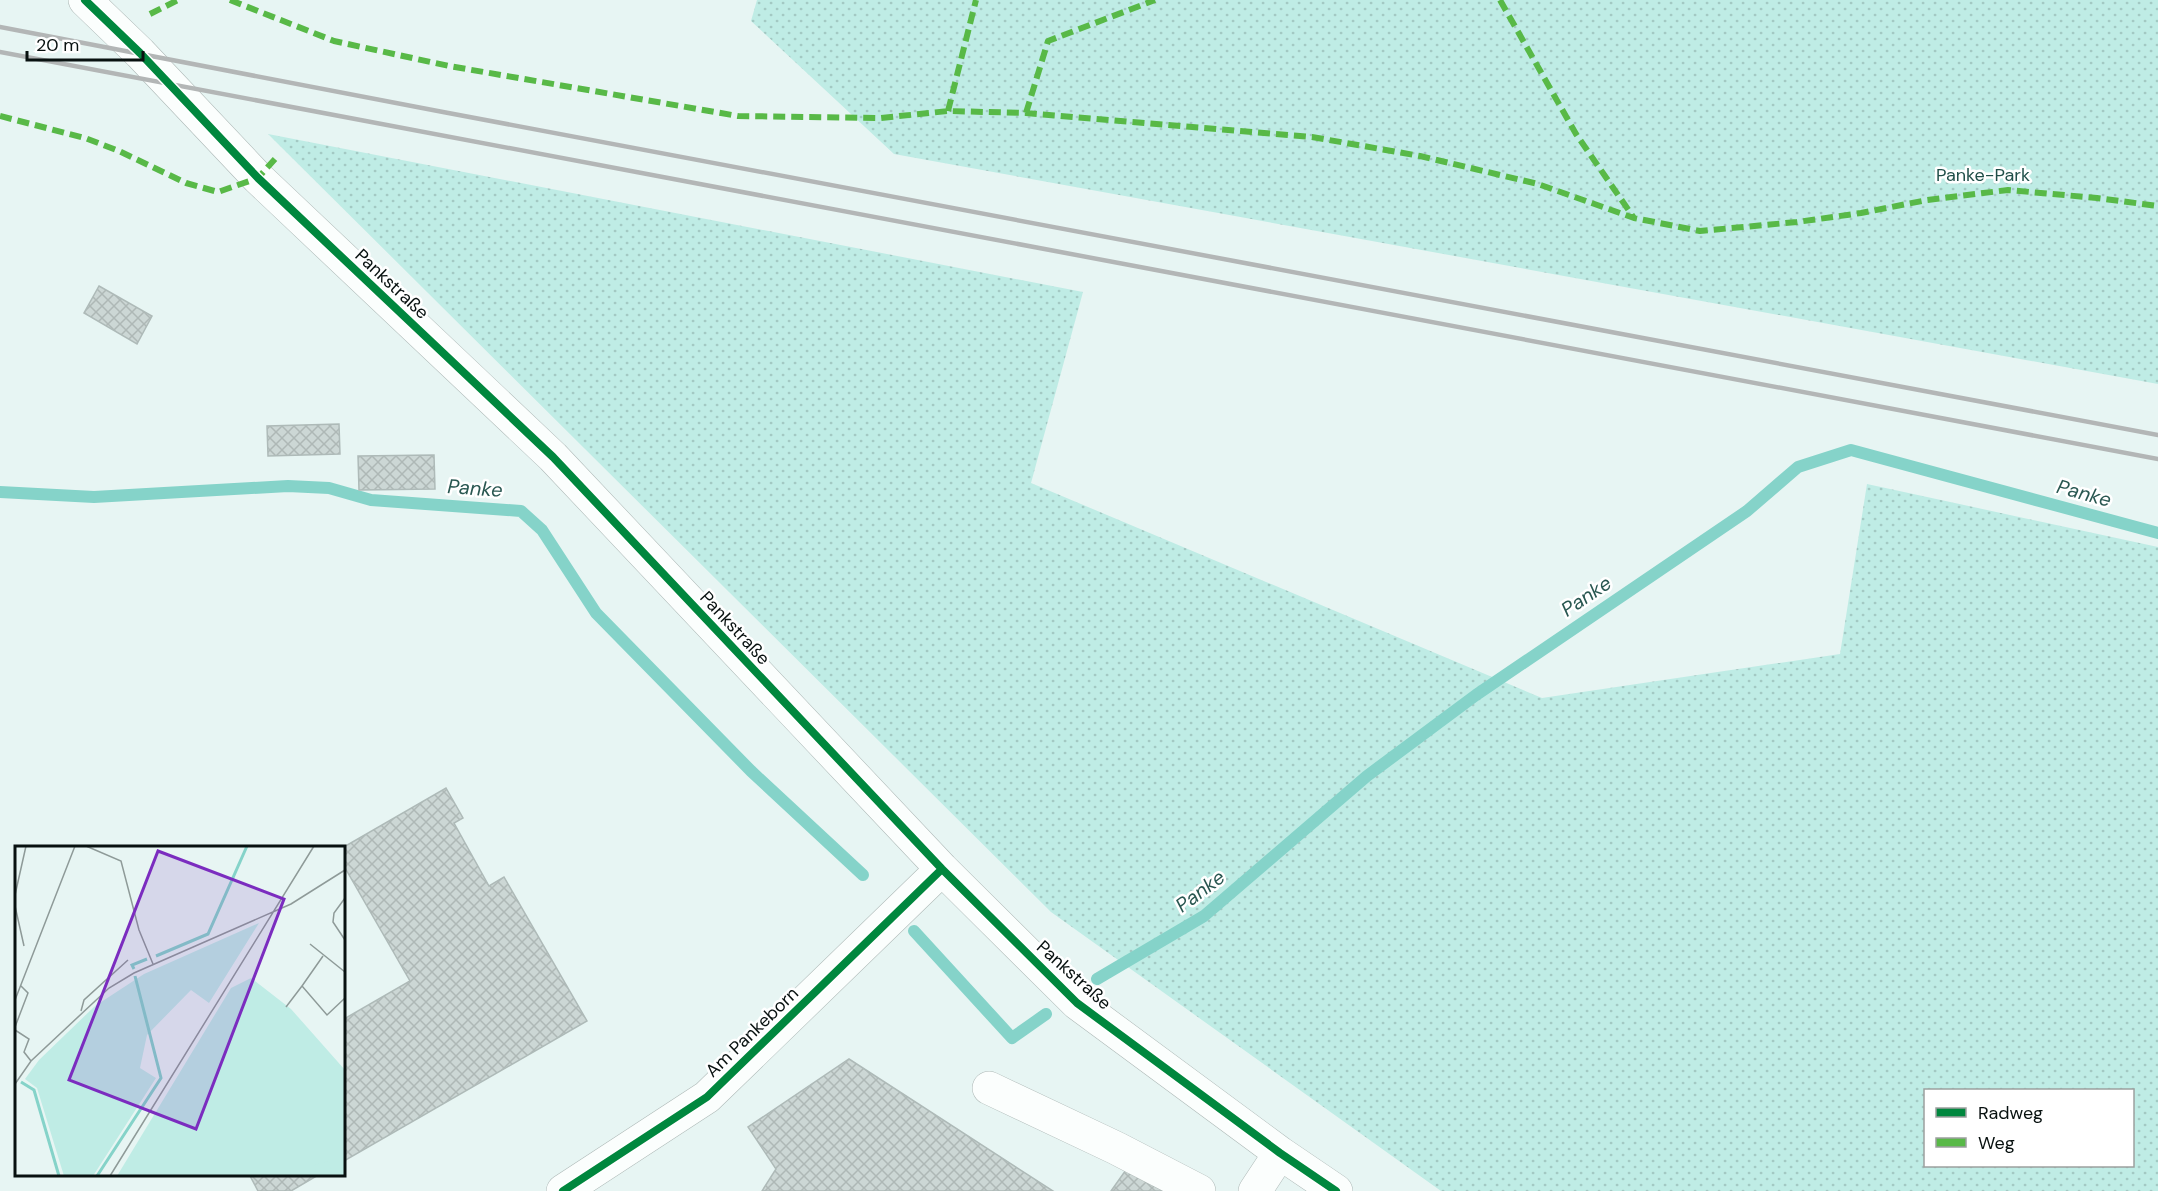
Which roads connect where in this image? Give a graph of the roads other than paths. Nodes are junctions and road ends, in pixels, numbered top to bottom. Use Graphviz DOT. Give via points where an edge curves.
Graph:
graph roads {
  1 [pos="85,0"];
  2 [pos="942,869"];
  3 [pos="989,1088"];
  4 [pos="1280,1154"];
  5 [pos="563,1191"];
  6 [pos="1199,1191"];
  7 [pos="1255,1191"];
  8 [pos="1336,1191"];
  1 -- 2 [label="street, Pankstraße" via="258,178 553,457"];
  2 -- 4 [label="street, Pankstraße" via="1077,1003"];
  2 -- 5 [label="street, Am Pankeborn" via="707,1097"];
  3 -- 6 [label="street"];
  4 -- 7 [label="street"];
  4 -- 8 [label="street, Pankstraße"];
}
